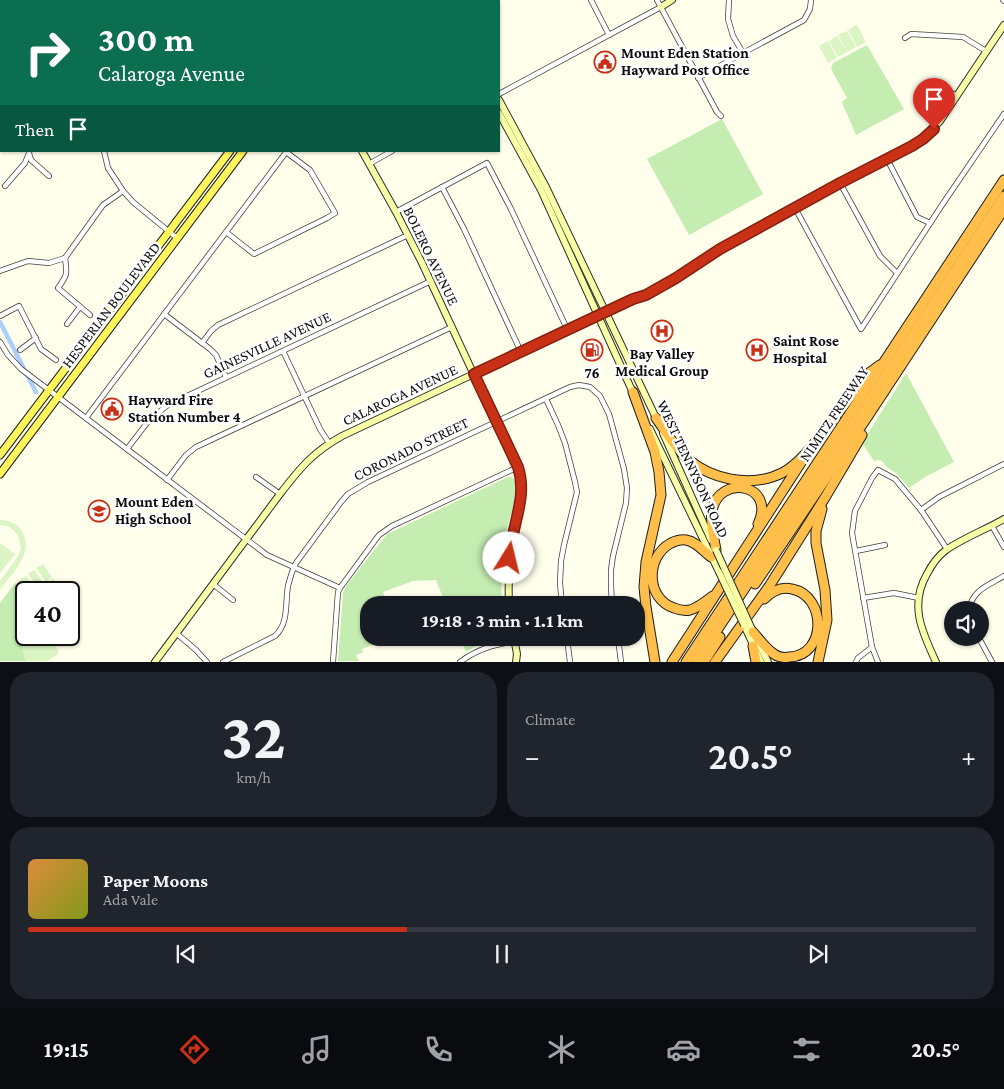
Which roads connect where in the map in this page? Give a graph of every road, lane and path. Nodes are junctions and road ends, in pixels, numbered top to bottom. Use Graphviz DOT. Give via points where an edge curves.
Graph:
graph roads {
  1 [pos="590,0"];
  2 [pos="657,0"];
  3 [pos="672,0"];
  4 [pos="729,0"];
  5 [pos="811,0"];
  6 [pos="660,7"];
  7 [pos="1004,25"];
  8 [pos="609,35"];
  9 [pos="905,38"];
  10 [pos="986,51"];
  11 [pos="742,53"];
  12 [pos="698,78"];
  13 [pos="930,85"];
  14 [pos="500,93"];
  15 [pos="957,96"];
  16 [pos="500,102"];
  17 [pos="1004,114"];
  18 [pos="500,115"];
  19 [pos="721,116"];
  20 [pos="29,152"];
  21 [pos="104,152"];
  22 [pos="229,152"];
  23 [pos="242,152"];
  24 [pos="287,152"];
  25 [pos="363,152"];
  26 [pos="390,152"];
  27 [pos="887,159"];
  28 [pos="369,164"];
  29 [pos="50,176"];
  30 [pos="1004,180"];
  31 [pos="840,183"];
  32 [pos="5,186"];
  33 [pos="442,187"];
  34 [pos="123,191"];
  35 [pos="1004,196"];
  36 [pos="795,208"];
  37 [pos="1004,209"];
  38 [pos="396,212"];
  39 [pos="930,223"];
  40 [pos="170,232"];
  41 [pos="226,232"];
  42 [pos="408,235"];
  43 [pos="178,239"];
  44 [pos="65,258"];
  45 [pos="0,271"];
  46 [pos="897,273"];
  47 [pos="431,281"];
  48 [pos="80,307"];
  49 [pos="606,312"];
  50 [pos="164,314"];
  51 [pos="90,315"];
  52 [pos="0,316"];
  53 [pos="598,316"];
  54 [pos="67,324"];
  55 [pos="452,327"];
  56 [pos="568,330"];
  57 [pos="36,338"];
  58 [pos="0,342"];
  59 [pos="202,342"];
  60 [pos="20,350"];
  61 [pos="283,351"];
  62 [pos="521,352"];
  63 [pos="56,360"];
  64 [pos="886,360"];
  65 [pos="474,374"];
  66 [pos="226,377"];
  67 [pos="50,391"];
  68 [pos="633,392"];
  69 [pos="304,396"];
  70 [pos="58,397"];
  71 [pos="546,399"];
  72 [pos="868,416"];
  73 [pos="86,418"];
  74 [pos="656,418"];
  75 [pos="497,422"];
  76 [pos="329,443"];
  77 [pos="813,444"];
  78 [pos="127,449"];
  79 [pos="0,455"];
  80 [pos="1004,464"];
  81 [pos="518,467"];
  82 [pos="0,474"];
  83 [pos="256,477"];
  84 [pos="168,480"];
  85 [pos="280,494"];
  86 [pos="826,496"];
  87 [pos="921,510"];
  88 [pos="1004,520"];
  89 [pos="992,526"];
  90 [pos="247,540"];
  91 [pos="885,545"];
  92 [pos="1004,547"];
  93 [pos="947,549"];
  94 [pos="744,551"];
  95 [pos="856,551"];
  96 [pos="714,554"];
  97 [pos="294,567"];
  98 [pos="1004,576"];
  99 [pos="213,584"];
  100 [pos="340,588"];
  101 [pos="717,592"];
  102 [pos="509,596"];
  103 [pos="561,596"];
  104 [pos="612,596"];
  105 [pos="863,598"];
  106 [pos="919,598"];
  107 [pos="233,600"];
  108 [pos="971,601"];
  109 [pos="748,624"];
  110 [pos="176,633"];
  111 [pos="491,646"];
  112 [pos="515,646"];
  113 [pos="568,646"];
  114 [pos="619,646"];
  115 [pos="754,646"];
  116 [pos="983,646"];
  117 [pos="872,647"];
  118 [pos="161,658"];
  119 [pos="717,659"];
  120 [pos="155,662"];
  121 [pos="207,662"];
  122 [pos="223,662"];
  123 [pos="333,662"];
  124 [pos="460,662"];
  125 [pos="516,662"];
  126 [pos="570,662"];
  127 [pos="621,662"];
  128 [pos="655,662"];
  129 [pos="672,662"];
  130 [pos="686,662"];
  131 [pos="696,662"];
  132 [pos="704,662"];
  133 [pos="756,662"];
  134 [pos="761,662"];
  135 [pos="768,662"];
  136 [pos="818,662"];
  137 [pos="856,662"];
  138 [pos="878,662"];
  139 [pos="936,662"];
  140 [pos="992,662"];
  1 -- 8 [label="street"];
  2 -- 6 [label="street"];
  3 -- 6 [label="street"];
  4 -- 11 [label="street" via="728,19"];
  5 -- 11 [label="street" via="804,20"];
  6 -- 8 [label="street"];
  6 -- 12 [label="street"];
  7 -- 10 [label="street, CALAROGA AVENUE"];
  8 -- 14 [label="street"];
  9 -- 10 [label="street" via="911,34 963,37"];
  10 -- 15 [label="street, CALAROGA AVENUE"];
  11 -- 12 [label="street"];
  12 -- 19 [label="street"];
  13 -- 15 [label="street"];
  15 -- 27 [label="street, CALAROGA AVENUE" via="927,136"];
  16 -- 49 [label="street, WEST TENNYSON ROAD" via="546,187"];
  17 -- 39 [label="street"];
  18 -- 53 [label="street, WEST TENNYSON ROAD" via="541,190"];
  20 -- 29 [label="street" via="31,160"];
  20 -- 32 [label="street"];
  21 -- 34 [label="street" via="108,168"];
  22 -- 40 [label="main road, HESPERIAN BOULEVARD"];
  23 -- 43 [label="main road, HESPERIAN BOULEVARD"];
  24 -- 41 [label="street"];
  24 -- 41 [label="street" via="310,170 335,213 254,254"];
  25 -- 28 [label="street, BOLERO AVENUE"];
  26 -- 28 [label="street"];
  27 -- 31 [label="street, CALAROGA AVENUE"];
  27 -- 39 [label="street" via="917,217"];
  28 -- 38 [label="street, BOLERO AVENUE"];
  30 -- 64 [label="highway, NIMITZ FREEWAY"];
  31 -- 36 [label="street, CALAROGA AVENUE"];
  31 -- 46 [label="street" via="880,256"];
  33 -- 38 [label="street"];
  33 -- 56 [label="street" via="487,163"];
  33 -- 62 [label="street"];
  34 -- 40 [label="street"];
  34 -- 44 [label="street" via="103,205"];
  35 -- 131 [label="highway"];
  36 -- 46 [label="street" via="861,329"];
  36 -- 49 [label="street, CALAROGA AVENUE" via="720,249 661,287"];
  37 -- 72 [label="highway, NIMITZ FREEWAY"];
  38 -- 42 [label="street, BOLERO AVENUE"];
  39 -- 46 [label="street"];
  40 -- 43 [label="street"];
  40 -- 67 [label="main road, HESPERIAN BOULEVARD"];
  41 -- 50 [label="street"];
  42 -- 47 [label="street, BOLERO AVENUE"];
  42 -- 59 [label="street" via="218,326"];
  43 -- 70 [label="main road, HESPERIAN BOULEVARD"];
  44 -- 45 [label="street" via="49,263 28,261"];
  44 -- 48 [label="street" via="67,274 58,288"];
  47 -- 55 [label="street, BOLERO AVENUE"];
  47 -- 61 [label="street, GAINESVILLE AVENUE"];
  48 -- 51 [label="street"];
  48 -- 54 [label="street"];
  49 -- 53 [label="street, CALAROGA AVENUE"];
  49 -- 74 [label="street, WEST TENNYSON ROAD"];
  50 -- 59 [label="street"];
  50 -- 73 [label="street"];
  52 -- 57 [label="street" via="19,306"];
  53 -- 56 [label="street, CALAROGA AVENUE"];
  53 -- 68 [label="street, WEST TENNYSON ROAD"];
  55 -- 65 [label="street, BOLERO AVENUE"];
  55 -- 69 [label="street"];
  56 -- 62 [label="street, CALAROGA AVENUE"];
  57 -- 60 [label="street"];
  57 -- 63 [label="street" via="41,349"];
  58 -- 67 [label="street" via="14,363"];
  59 -- 66 [label="street" via="216,355"];
  61 -- 66 [label="street, GAINESVILLE AVENUE"];
  61 -- 69 [label="street"];
  62 -- 65 [label="street, CALAROGA AVENUE"];
  64 -- 77 [label="highway" via="869,373"];
  64 -- 130 [label="highway, NIMITZ FREEWAY"];
  65 -- 75 [label="street, BOLERO AVENUE"];
  65 -- 76 [label="street, CALAROGA AVENUE"];
  66 -- 78 [label="street, GAINESVILLE AVENUE" via="164,408 150,419"];
  67 -- 70 [label="street"];
  67 -- 79 [label="main road, HESPERIAN BOULEVARD"];
  68 -- 96 [label="street, WEST TENNYSON ROAD"];
  68 -- 128 [label="highway" via="655,452 661,495 646,562 644,587"];
  69 -- 76 [label="street"];
  69 -- 84 [label="street" via="196,447"];
  70 -- 73 [label="street"];
  70 -- 82 [label="main road, HESPERIAN BOULEVARD"];
  71 -- 75 [label="street, CORONADO STREET"];
  71 -- 103 [label="street" via="565,443 577,492 561,561"];
  71 -- 104 [label="street, CORONADO STREET" via="580,385 590,387 600,396 612,422 627,488 612,563"];
  72 -- 86 [label="highway" via="867,427"];
  72 -- 132 [label="highway, NIMITZ FREEWAY"];
  73 -- 78 [label="street"];
  74 -- 77 [label="highway" via="690,461 722,478 746,481 769,478 793,466"];
  74 -- 96 [label="street, WEST TENNYSON ROAD"];
  75 -- 81 [label="street, BOLERO AVENUE"];
  75 -- 97 [label="street, CORONADO STREET" via="357,487 341,502"];
  76 -- 85 [label="street, CALAROGA AVENUE" via="308,460"];
  77 -- 94 [label="highway"];
  78 -- 84 [label="street"];
  80 -- 87 [label="street" via="939,497"];
  81 -- 100 [label="street" via="385,530"];
  81 -- 102 [label="street, BOLERO AVENUE" via="522,494 509,558"];
  83 -- 85 [label="street"];
  84 -- 90 [label="street"];
  85 -- 90 [label="street, CALAROGA AVENUE"];
  86 -- 109 [label="highway"];
  86 -- 136 [label="highway" via="816,531 827,620"];
  87 -- 93 [label="street"];
  87 -- 95 [label="street" via="895,479 878,470 855,511 852,533"];
  88 -- 89 [label="street"];
  89 -- 92 [label="street"];
  89 -- 93 [label="street"];
  90 -- 97 [label="street" via="267,555"];
  90 -- 99 [label="street, CALAROGA AVENUE"];
  91 -- 95 [label="street"];
  93 -- 106 [label="street" via="929,570"];
  94 -- 96 [label="highway" via="761,518 762,506 756,494 739,487 721,494 713,506"];
  94 -- 101 [label="highway"];
  95 -- 105 [label="street"];
  96 -- 101 [label="highway" via="685,540 676,540 665,546 656,557 652,579 661,600 678,610 695,608"];
  96 -- 109 [label="street, WEST TENNYSON ROAD, bridge"];
  96 -- 109 [label="street, WEST TENNYSON ROAD, bridge" via="719,572"];
  97 -- 100 [label="street"];
  97 -- 122 [label="street, CORONADO STREET" via="281,631"];
  98 -- 108 [label="street" via="980,590"];
  99 -- 107 [label="street"];
  99 -- 110 [label="street, CALAROGA AVENUE"];
  100 -- 123 [label="street"];
  101 -- 129 [label="highway"];
  105 -- 106 [label="street" via="894,593"];
  105 -- 117 [label="street"];
  106 -- 139 [label="street" via="918,614"];
  109 -- 109 [label="highway" via="768,595 788,588 797,590 812,604 818,631 809,649 797,656 782,657 773,654"];
  109 -- 115 [label="street, WEST TENNYSON ROAD"];
  109 -- 119 [label="highway"];
  109 -- 135 [label="street, WEST TENNYSON ROAD"];
  110 -- 118 [label="street, CALAROGA AVENUE"];
  110 -- 121 [label="street"];
  111 -- 124 [label="street"];
  112 -- 125 [label="street"];
  113 -- 126 [label="street"];
  114 -- 127 [label="street"];
  115 -- 133 [label="highway"];
  115 -- 134 [label="street, WEST TENNYSON ROAD"];
  116 -- 140 [label="street"];
  117 -- 137 [label="street"];
  117 -- 138 [label="street"];
  118 -- 120 [label="street, CALAROGA AVENUE"];
}
